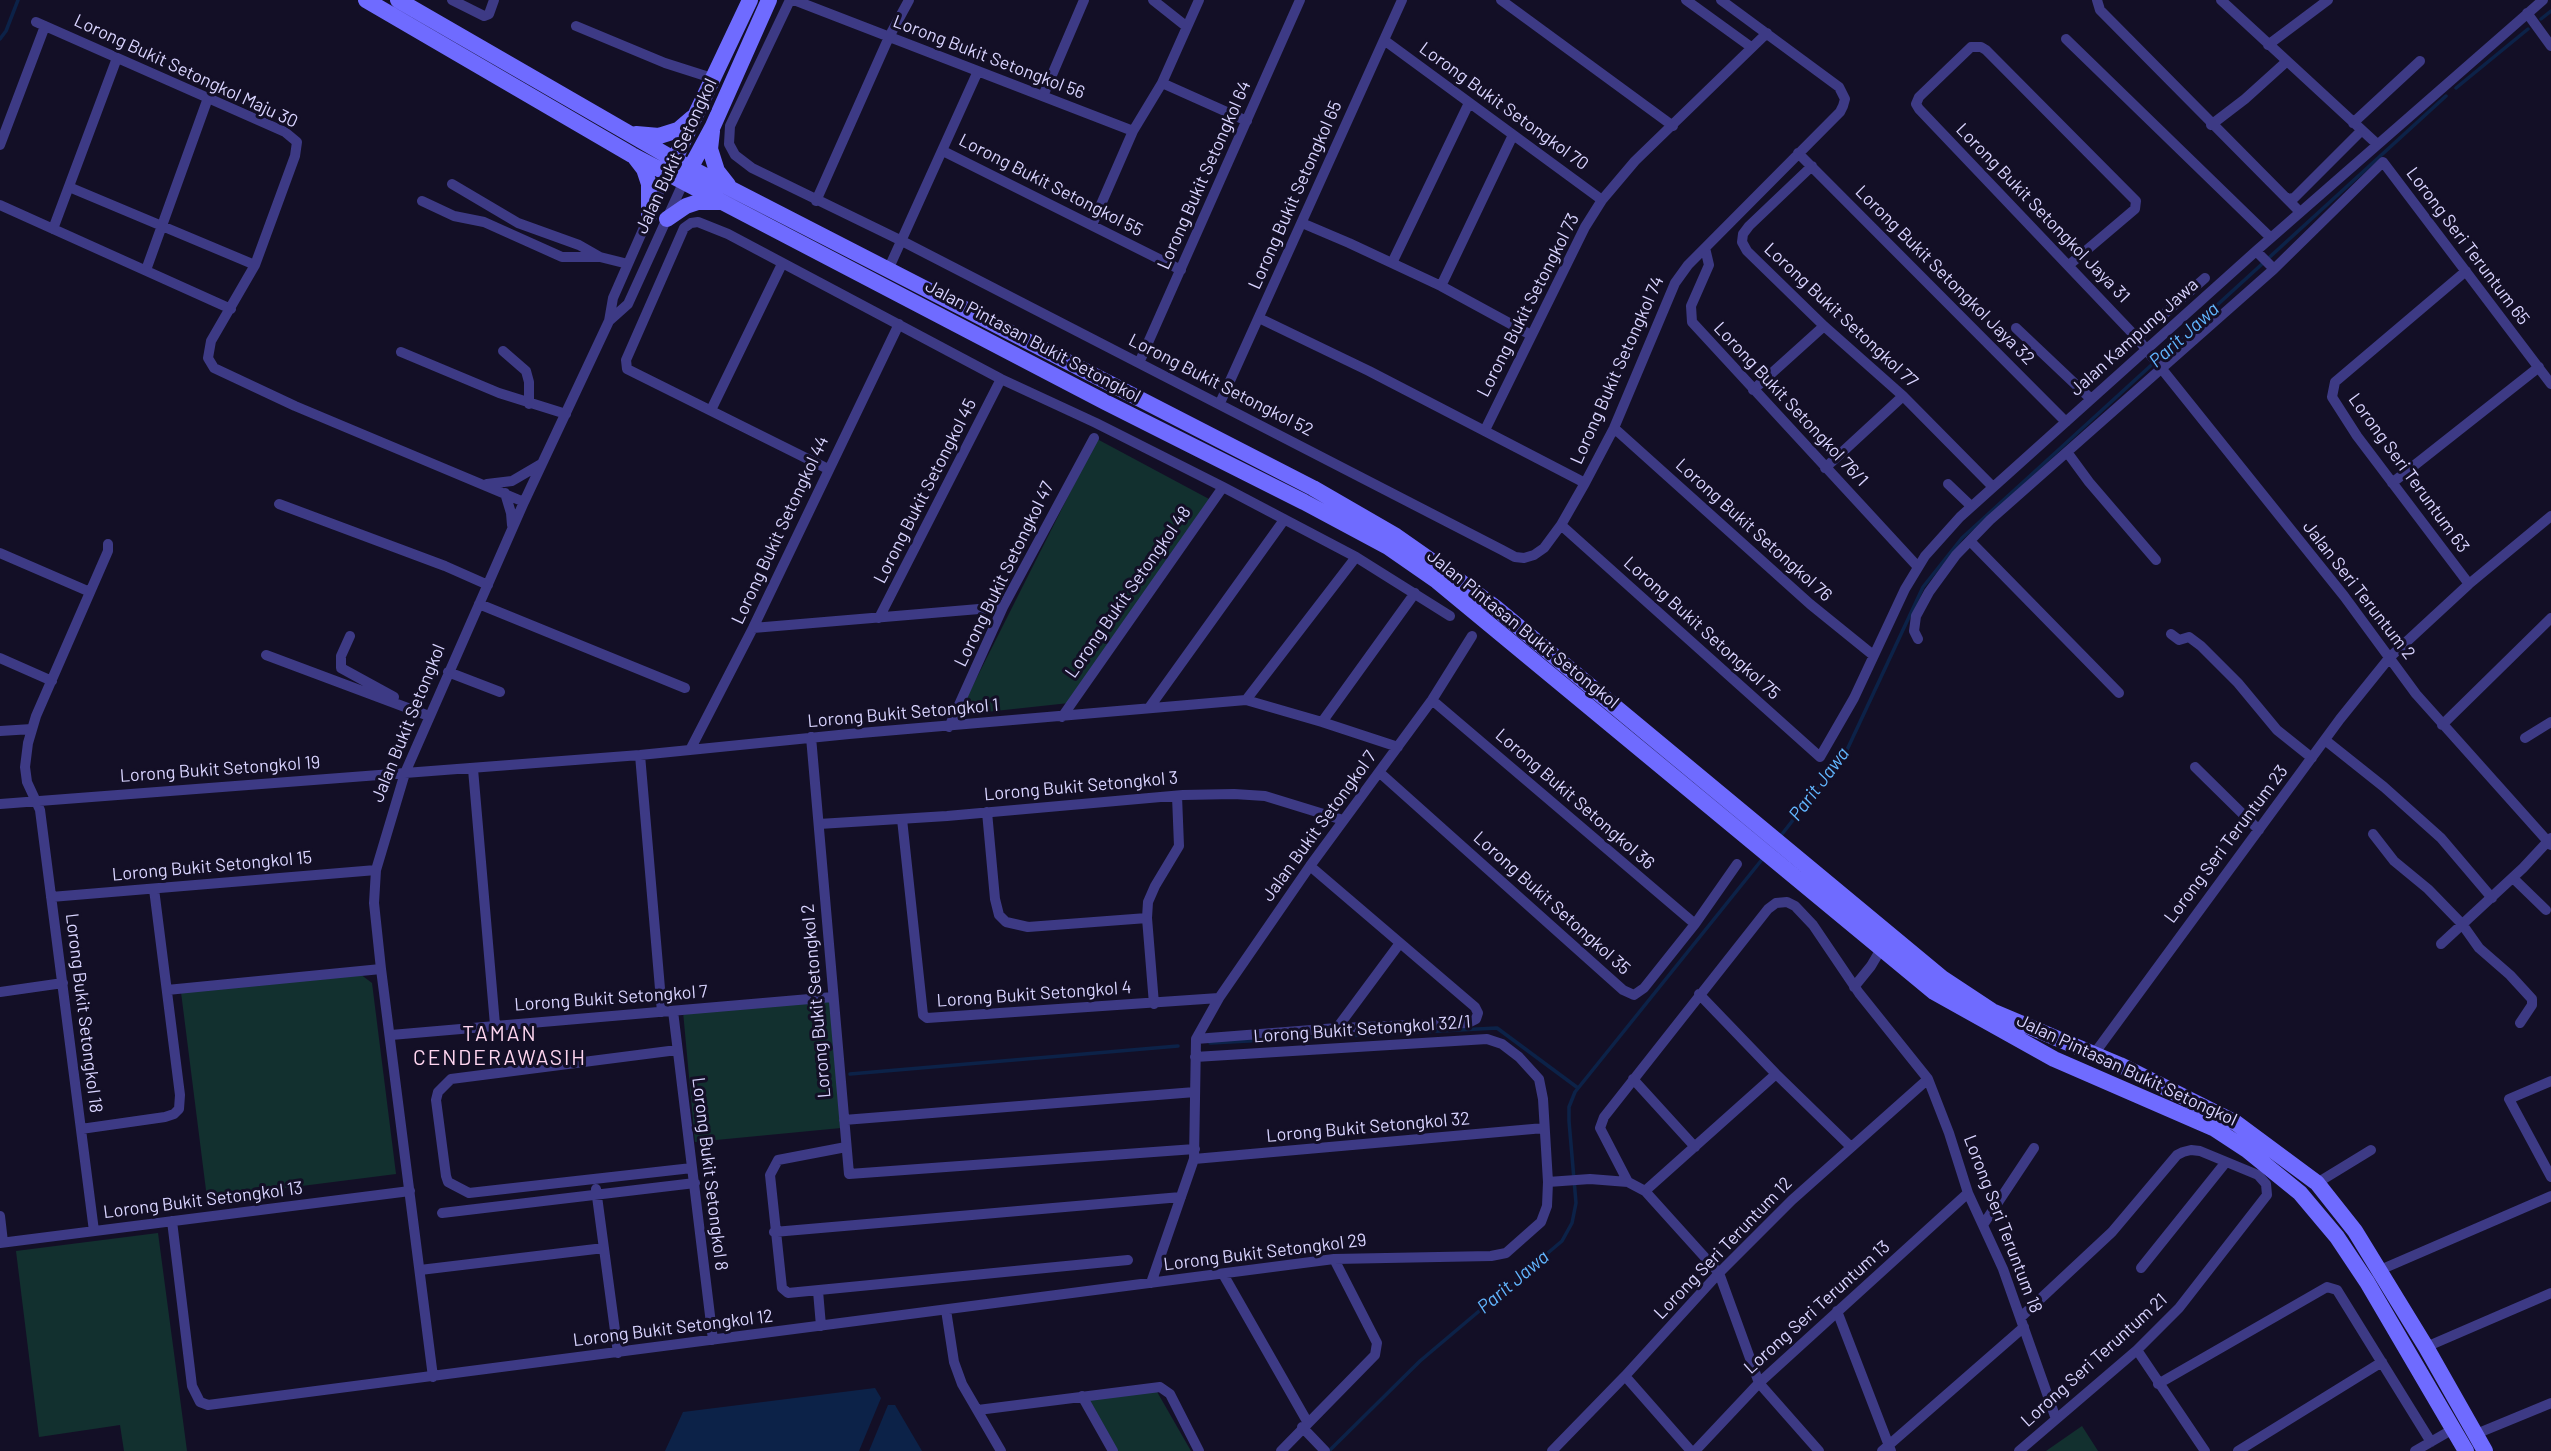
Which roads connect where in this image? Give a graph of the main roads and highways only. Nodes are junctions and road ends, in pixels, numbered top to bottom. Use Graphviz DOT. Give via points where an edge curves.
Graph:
graph roads {
  1 [pos="366,0"];
  2 [pos="398,0"];
  3 [pos="750,0"];
  4 [pos="769,0"];
  5 [pos="693,117"];
  6 [pos="713,125"];
  7 [pos="620,128"];
  8 [pos="632,155"];
  9 [pos="671,167"];
  10 [pos="687,175"];
  11 [pos="727,196"];
  12 [pos="649,216"];
  13 [pos="667,219"];
  14 [pos="2120,1065"];
  15 [pos="2117,1086"];
  16 [pos="2441,1404"];
  17 [pos="2485,1450"];
  18 [pos="2458,1451"];
  19 [pos="2466,1451"];
  1 -- 8 [label="main road, Jalan Pintasan Bukit Setongkol"];
  2 -- 7 [label="main road, Jalan Pintasan Bukit Setongkol"];
  3 -- 5 [label="main road, Jalan Bukit Setongkol"];
  4 -- 6 [label="main road, Jalan Bukit Setongkol"];
  5 -- 7 [label="main road" via="678,130 659,136"];
  5 -- 9 [label="main road, Jalan Bukit Setongkol"];
  6 -- 10 [label="main road, Jalan Bukit Setongkol"];
  6 -- 11 [label="main road" via="710,149"];
  7 -- 9 [label="main road, Jalan Pintasan Bukit Setongkol"];
  8 -- 9 [label="main road, Jalan Pintasan Bukit Setongkol"];
  8 -- 12 [label="main road" via="649,184"];
  9 -- 10 [label="main road, Jalan Pintasan Bukit Setongkol"];
  10 -- 11 [label="main road, Jalan Pintasan Bukit Setongkol"];
  11 -- 13 [label="main road" via="698,202"];
  11 -- 14 [label="main road, Jalan Pintasan Bukit Setongkol" via="890,266 1396,536 1496,608 1942,978 1992,1011"];
  11 -- 15 [label="main road, Jalan Pintasan Bukit Setongkol" via="1111,405 1388,547 1437,581 1934,992 2054,1059"];
  14 -- 15 [label="main road" via="2115,1075"];
  14 -- 17 [label="main road, Jalan Pintasan Bukit Setongkol" via="2236,1123 2317,1183 2356,1231"];
  15 -- 16 [label="main road, Jalan Pintasan Bukit Setongkol" via="2215,1129 2300,1193 2337,1237"];
  16 -- 18 [label="main road"];
  16 -- 19 [label="main road, Jalan Pintasan Bukit Setongkol"];
}
